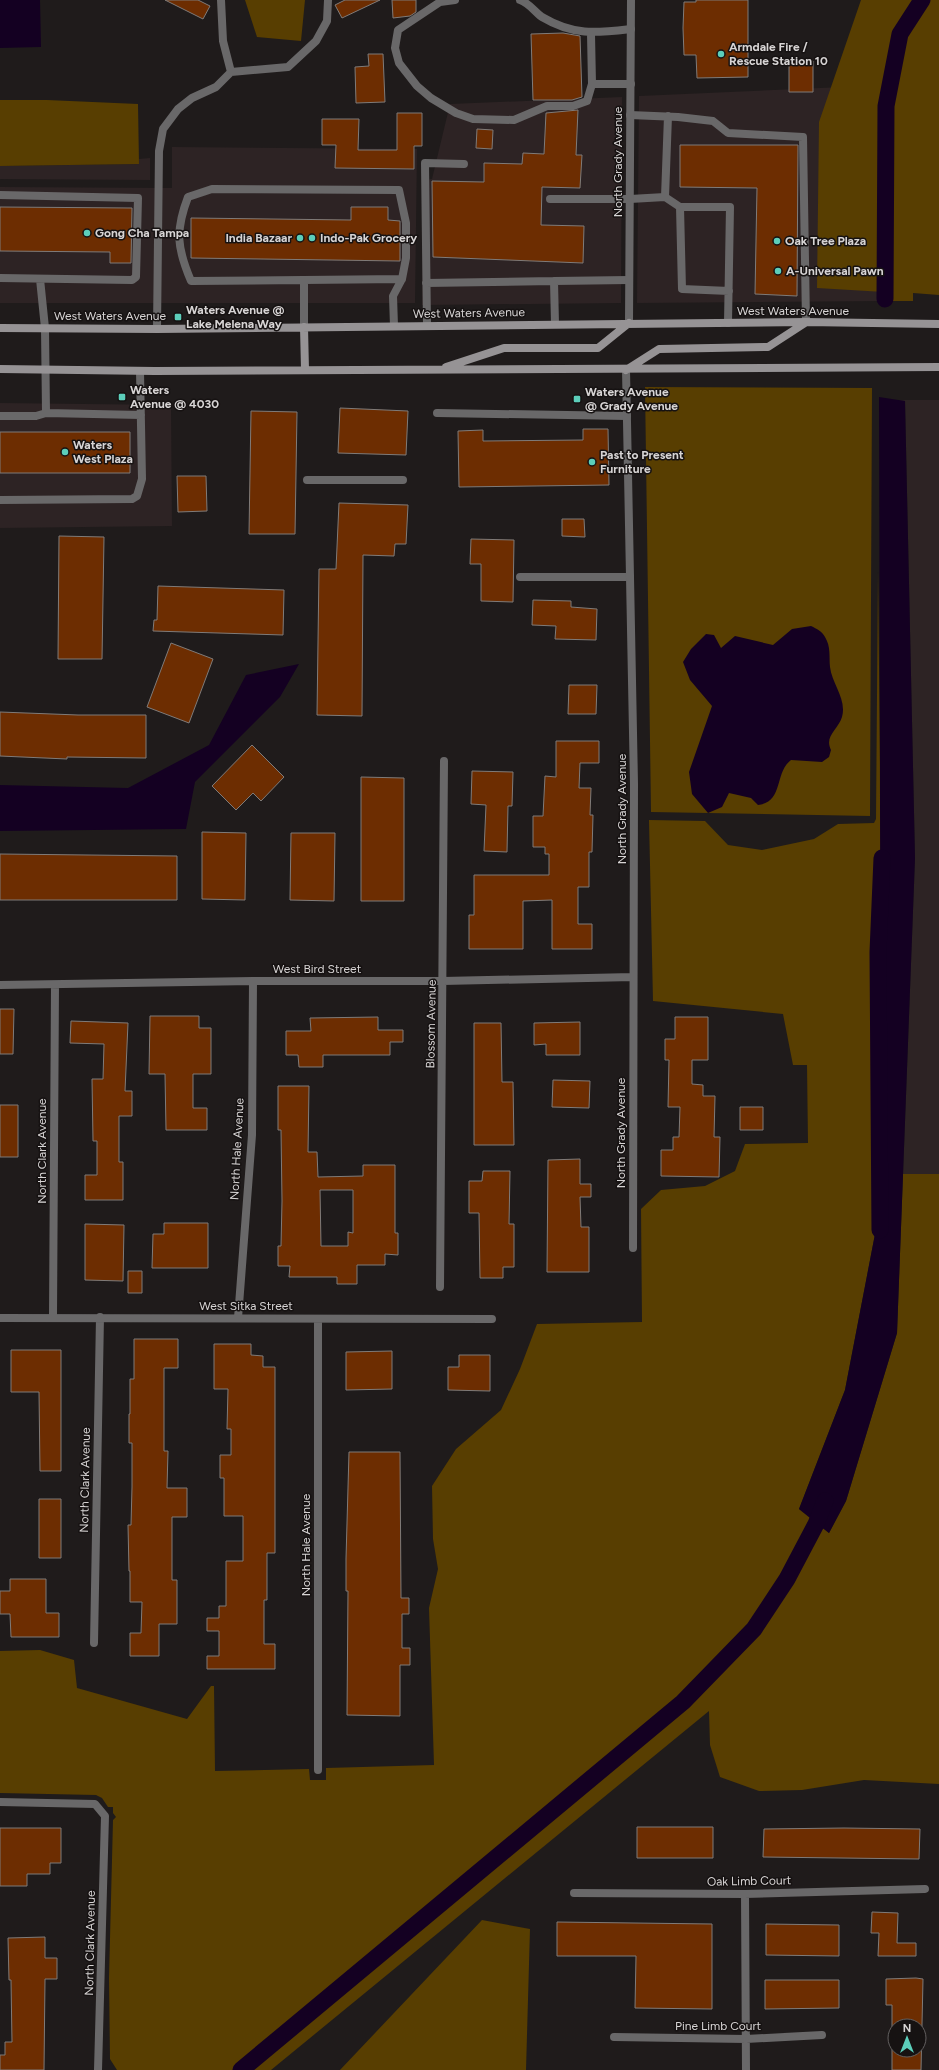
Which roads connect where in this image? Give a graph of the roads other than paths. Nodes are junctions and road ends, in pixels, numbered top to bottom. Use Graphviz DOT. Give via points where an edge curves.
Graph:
graph roads {
  1 [pos="221,0"];
  2 [pos="328,0"];
  3 [pos="455,0"];
  4 [pos="520,0"];
  5 [pos="631,0"];
  6 [pos="631,29"];
  7 [pos="591,34"];
  8 [pos="231,72"];
  9 [pos="592,84"];
  10 [pos="630,84"];
  11 [pos="630,115"];
  12 [pos="668,116"];
  13 [pos="464,164"];
  14 [pos="0,195"];
  15 [pos="665,197"];
  16 [pos="550,199"];
  17 [pos="630,199"];
  18 [pos="680,207"];
  19 [pos="0,278"];
  20 [pos="40,279"];
  21 [pos="402,279"];
  22 [pos="304,280"];
  23 [pos="629,280"];
  24 [pos="554,281"];
  25 [pos="426,283"];
  26 [pos="729,291"];
  27 [pos="806,322"];
  28 [pos="629,323"];
  29 [pos="728,323"];
  30 [pos="555,324"];
  31 [pos="939,324"];
  32 [pos="394,326"];
  33 [pos="427,326"];
  34 [pos="304,327"];
  35 [pos="0,328"];
  36 [pos="45,328"];
  37 [pos="157,329"];
  38 [pos="939,368"];
  39 [pos="0,369"];
  40 [pos="45,369"];
  41 [pos="305,370"];
  42 [pos="438,370"];
  43 [pos="626,370"];
  44 [pos="140,371"];
  45 [pos="46,413"];
  46 [pos="437,413"];
  47 [pos="141,415"];
  48 [pos="0,416"];
  49 [pos="626,416"];
  50 [pos="307,480"];
  51 [pos="403,480"];
  52 [pos="0,500"];
  53 [pos="520,577"];
  54 [pos="630,577"];
  55 [pos="444,761"];
  56 [pos="633,977"];
  57 [pos="253,981"];
  58 [pos="443,981"];
  59 [pos="0,985"];
  60 [pos="55,985"];
  61 [pos="633,1248"];
  62 [pos="440,1287"];
  63 [pos="53,1317"];
  64 [pos="100,1317"];
  65 [pos="0,1318"];
  66 [pos="238,1318"];
  67 [pos="318,1319"];
  68 [pos="492,1319"];
  69 [pos="94,1643"];
  70 [pos="318,1770"];
  71 [pos="0,1802"];
  72 [pos="925,1889"];
  73 [pos="574,1893"];
  74 [pos="745,1894"];
  75 [pos="822,2035"];
  76 [pos="614,2037"];
  77 [pos="746,2039"];
  78 [pos="98,2070"];
  79 [pos="746,2070"];
  1 -- 8 [label="street" via="224,41"];
  2 -- 8 [label="street" via="327,21 316,41 288,67"];
  3 -- 9 [label="street" via="440,2 398,30 395,48 399,63 430,98 456,113 473,119 514,120 547,106 573,106 587,101"];
  4 -- 7 [label="street" via="542,17 566,28"];
  5 -- 6 [label="street, North Grady Avenue"];
  6 -- 7 [label="street"];
  6 -- 10 [label="street, North Grady Avenue"];
  7 -- 9 [label="street"];
  8 -- 37 [label="street" via="216,87 192,98 178,109 163,129 159,151"];
  9 -- 10 [label="street"];
  10 -- 11 [label="street, North Grady Avenue"];
  11 -- 12 [label="street"];
  11 -- 17 [label="street, North Grady Avenue"];
  12 -- 15 [label="street"];
  12 -- 27 [label="street" via="713,121 728,133 803,137"];
  13 -- 25 [label="street" via="425,163"];
  14 -- 20 [label="street" via="138,198 136,277 132,280"];
  15 -- 17 [label="street"];
  15 -- 18 [label="street"];
  16 -- 17 [label="street"];
  17 -- 23 [label="street, North Grady Avenue"];
  18 -- 26 [label="street" via="682,289"];
  18 -- 26 [label="street" via="730,207"];
  19 -- 20 [label="street"];
  20 -- 36 [label="street"];
  21 -- 22 [label="street"];
  21 -- 22 [label="street" via="406,258 406,223 399,190 212,189 188,197 179,220 180,256 191,281"];
  21 -- 32 [label="street" via="393,296"];
  22 -- 34 [label="street"];
  23 -- 24 [label="street"];
  23 -- 28 [label="street, North Grady Avenue"];
  24 -- 25 [label="street"];
  24 -- 30 [label="street"];
  25 -- 33 [label="street"];
  26 -- 29 [label="street"];
  27 -- 29 [label="main road, West Waters Avenue"];
  27 -- 31 [label="main road, West Waters Avenue"];
  27 -- 43 [label="main road" via="768,347 659,349"];
  28 -- 29 [label="main road, West Waters Avenue"];
  28 -- 30 [label="main road, West Waters Avenue"];
  28 -- 42 [label="main road" via="598,348 504,348"];
  30 -- 33 [label="main road, West Waters Avenue"];
  32 -- 33 [label="main road, West Waters Avenue"];
  32 -- 34 [label="main road, West Waters Avenue"];
  34 -- 37 [label="main road, West Waters Avenue"];
  34 -- 41 [label="main road"];
  35 -- 36 [label="main road, West Waters Avenue"];
  36 -- 37 [label="main road, West Waters Avenue"];
  36 -- 40 [label="street"];
  38 -- 43 [label="main road"];
  39 -- 40 [label="main road"];
  40 -- 44 [label="main road"];
  40 -- 45 [label="street"];
  41 -- 42 [label="main road"];
  41 -- 44 [label="main road"];
  42 -- 43 [label="main road"];
  43 -- 49 [label="street, North Grady Avenue"];
  44 -- 47 [label="street"];
  45 -- 47 [label="street"];
  45 -- 48 [label="street" via="36,416"];
  46 -- 49 [label="street"];
  47 -- 52 [label="street" via="142,479 137,496 132,500"];
  49 -- 54 [label="street, North Grady Avenue"];
  50 -- 51 [label="street"];
  53 -- 54 [label="street"];
  54 -- 56 [label="street, North Grady Avenue" via="634,784"];
  55 -- 58 [label="street, Blossom Avenue"];
  56 -- 58 [label="street, West Bird Street"];
  56 -- 61 [label="street, North Grady Avenue"];
  57 -- 58 [label="street, West Bird Street"];
  57 -- 60 [label="street, West Bird Street"];
  57 -- 66 [label="street, North Hale Avenue" via="252,1135"];
  58 -- 62 [label="street, Blossom Avenue"];
  59 -- 60 [label="street, West Bird Street"];
  60 -- 63 [label="street, North Clark Avenue"];
  63 -- 64 [label="street, West Sitka Street"];
  63 -- 65 [label="street, West Sitka Street"];
  64 -- 66 [label="street, West Sitka Street"];
  64 -- 69 [label="street, North Clark Avenue"];
  66 -- 67 [label="street, West Sitka Street"];
  67 -- 68 [label="street, West Sitka Street"];
  67 -- 70 [label="street, North Hale Avenue"];
  71 -- 78 [label="street, North Clark Avenue" via="96,1804 105,1816"];
  72 -- 74 [label="street, Oak Limb Court"];
  73 -- 74 [label="street, Oak Limb Court"];
  74 -- 77 [label="street"];
  75 -- 77 [label="street, Pine Limb Court"];
  76 -- 77 [label="street, Pine Limb Court"];
  77 -- 79 [label="street"];
}
